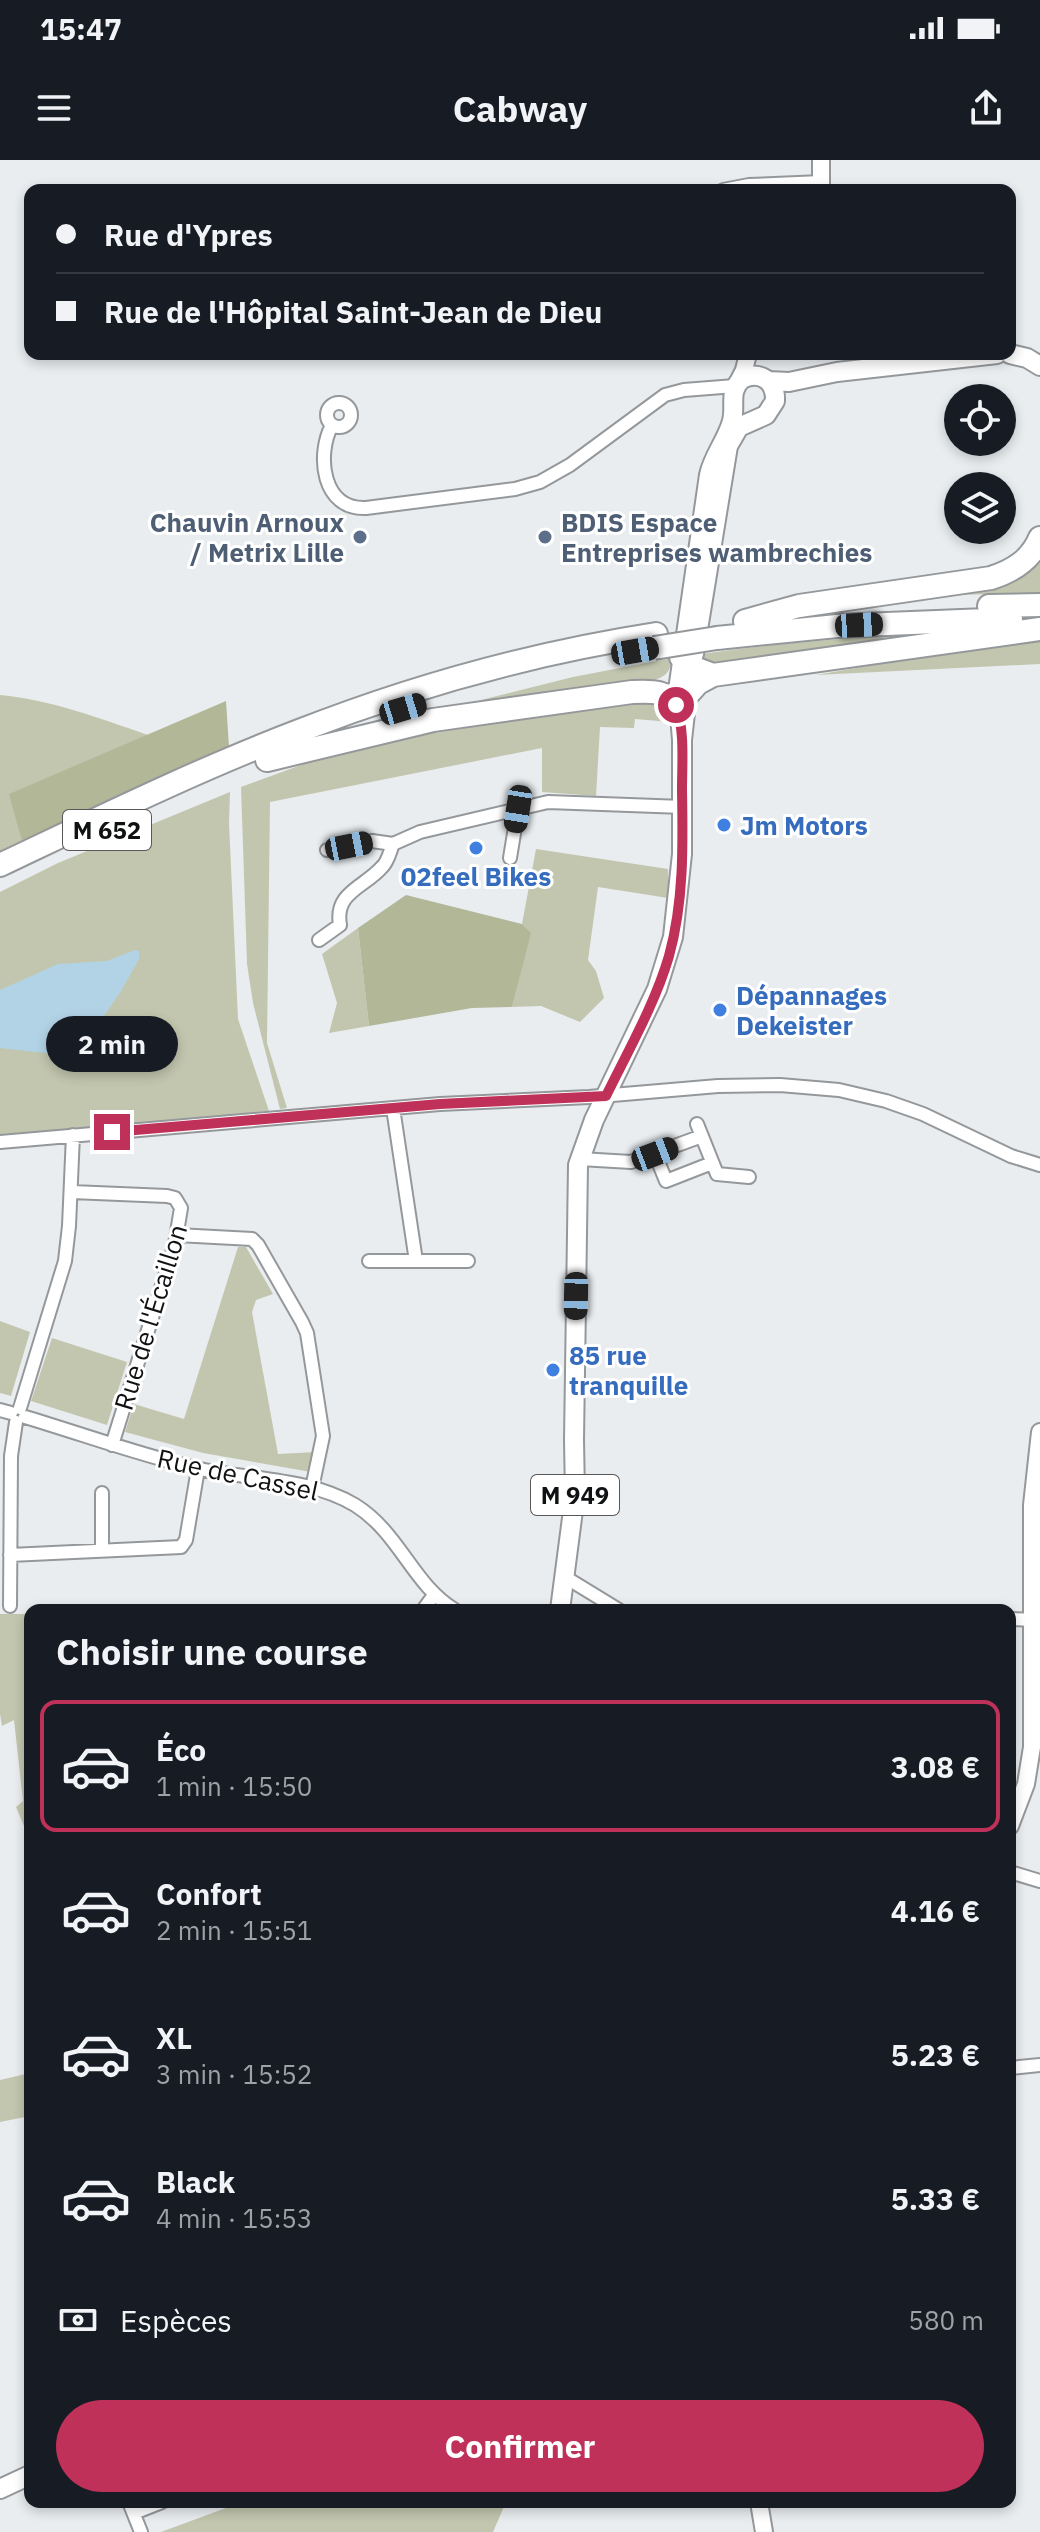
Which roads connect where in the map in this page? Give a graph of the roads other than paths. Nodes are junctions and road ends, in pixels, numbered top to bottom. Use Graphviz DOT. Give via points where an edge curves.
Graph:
graph roads {
  1 [pos="821,160"];
  2 [pos="821,184"];
  3 [pos="1040,347"];
  4 [pos="1016,352"];
  5 [pos="1016,355"];
  6 [pos="746,360"];
  7 [pos="758,360"];
  8 [pos="944,360"];
  9 [pos="1040,366"];
  10 [pos="820,376"];
  11 [pos="768,380"];
  12 [pos="734,393"];
  13 [pos="773,407"];
  14 [pos="756,419"];
  15 [pos="332,425"];
  16 [pos="1040,538"];
  17 [pos="1040,605"];
  18 [pos="1040,619"];
  19 [pos="745,621"];
  20 [pos="1040,629"];
  21 [pos="717,632"];
  22 [pos="689,679"];
  23 [pos="261,757"];
  24 [pos="214,774"];
  25 [pos="683,807"];
  26 [pos="518,809"];
  27 [pos="393,844"];
  28 [pos="327,850"];
  29 [pos="510,858"];
  30 [pos="0,865"];
  31 [pos="0,880"];
  32 [pos="319,940"];
  33 [pos="606,1096"];
  34 [pos="393,1108"];
  35 [pos="73,1135"];
  36 [pos="0,1142"];
  37 [pos="655,1154"];
  38 [pos="580,1159"];
  39 [pos="712,1163"];
  40 [pos="1040,1165"];
  41 [pos="749,1177"];
  42 [pos="72,1192"];
  43 [pos="177,1235"];
  44 [pos="369,1261"];
  45 [pos="416,1261"];
  46 [pos="468,1261"];
  47 [pos="14,1414"];
  48 [pos="1040,1432"];
  49 [pos="112,1445"];
  50 [pos="198,1469"];
  51 [pos="312,1488"];
  52 [pos="102,1493"];
  53 [pos="102,1549"];
  54 [pos="10,1555"];
  55 [pos="565,1577"];
  56 [pos="434,1595"];
  57 [pos="427,1604"];
  58 [pos="447,1604"];
  59 [pos="561,1604"];
  60 [pos="609,1604"];
  61 [pos="10,1606"];
  62 [pos="1016,1619"];
  63 [pos="1036,1620"];
  64 [pos="1016,1810"];
  65 [pos="1016,1874"];
  66 [pos="1040,1881"];
  67 [pos="1040,2065"];
  68 [pos="1016,2067"];
  69 [pos="24,2473"];
  70 [pos="24,2475"];
  71 [pos="0,2477"];
  72 [pos="0,2486"];
  73 [pos="132,2508"];
  74 [pos="760,2508"];
  75 [pos="141,2532"];
  76 [pos="764,2532"];
  1 -- 2 [label="street"];
  3 -- 4 [label="main road"];
  5 -- 9 [label="main road"];
  6 -- 12 [label="street, M 949"];
  7 -- 11 [label="street"];
  8 -- 10 [label="main road"];
  10 -- 11 [label="main road"];
  10 -- 13 [label="main road" via="787,392"];
  11 -- 12 [label="main road" via="751,375"];
  11 -- 13 [label="main road" via="775,392"];
  12 -- 14 [label="main road" via="740,414"];
  12 -- 15 [label="street" via="696,388 659,399 540,482 363,509 341,501 327,482 322,452"];
  12 -- 22 [label="main road, M 949" via="731,423 709,475"];
  13 -- 14 [label="main road"];
  14 -- 22 [label="main road, M 949" via="739,427 725,454"];
  16 -- 19 [label="highway" via="1024,562 991,578 799,606"];
  17 -- 19 [label="highway, M 652" via="866,610"];
  18 -- 21 [label="highway, M 652"];
  19 -- 21 [label="highway, M 652"];
  20 -- 22 [label="highway"];
  21 -- 23 [label="highway, M 652" via="547,655 430,686 340,716"];
  22 -- 23 [label="highway" via="433,720"];
  22 -- 25 [label="main road, M 949" via="682,740"];
  23 -- 24 [label="highway, M 652"];
  24 -- 30 [label="highway, M 652"];
  24 -- 31 [label="highway, M 652"];
  25 -- 26 [label="street" via="548,802"];
  25 -- 33 [label="main road, M 949" via="680,885 669,954"];
  26 -- 27 [label="street" via="420,832"];
  26 -- 29 [label="street"];
  27 -- 28 [label="street" via="372,841"];
  27 -- 32 [label="street" via="384,866 347,893 340,925"];
  33 -- 34 [label="street"];
  33 -- 38 [label="main road, M 949"];
  33 -- 40 [label="street" via="754,1085 839,1090 898,1105"];
  34 -- 35 [label="street"];
  34 -- 45 [label="street"];
  35 -- 36 [label="street"];
  35 -- 42 [label="street"];
  37 -- 38 [label="street" via="624,1162"];
  37 -- 39 [label="street" via="666,1181"];
  37 -- 39 [label="street" via="700,1130"];
  38 -- 55 [label="main road, M 949" via="575,1495"];
  39 -- 41 [label="street" via="717,1174"];
  42 -- 43 [label="street, Rue de l'Écaillon" via="175,1198 181,1208"];
  42 -- 47 [label="street" via="62,1272"];
  43 -- 49 [label="street, Rue de l'Écaillon"];
  43 -- 51 [label="street" via="252,1239 302,1322 323,1436"];
  44 -- 45 [label="street"];
  45 -- 46 [label="street"];
  47 -- 49 [label="street, Rue de Cassel"];
  47 -- 54 [label="street"];
  48 -- 63 [label="street" via="1032,1498"];
  49 -- 50 [label="street, Rue de Cassel"];
  50 -- 51 [label="street, Rue de Cassel"];
  50 -- 53 [label="street" via="184,1545 172,1550"];
  51 -- 56 [label="street, Rue de Cassel" via="347,1501 375,1520"];
  52 -- 53 [label="street"];
  53 -- 54 [label="street"];
  54 -- 61 [label="street"];
  55 -- 59 [label="main road, M 949"];
  55 -- 60 [label="street"];
  56 -- 57 [label="street"];
  56 -- 58 [label="street, Rue de Cassel"];
  62 -- 63 [label="street"];
  63 -- 64 [label="street" via="1032,1747"];
  65 -- 66 [label="street"];
  67 -- 68 [label="street"];
  69 -- 71 [label="main road"];
  70 -- 72 [label="main road"];
  73 -- 75 [label="street"];
  74 -- 76 [label="street"];
}
